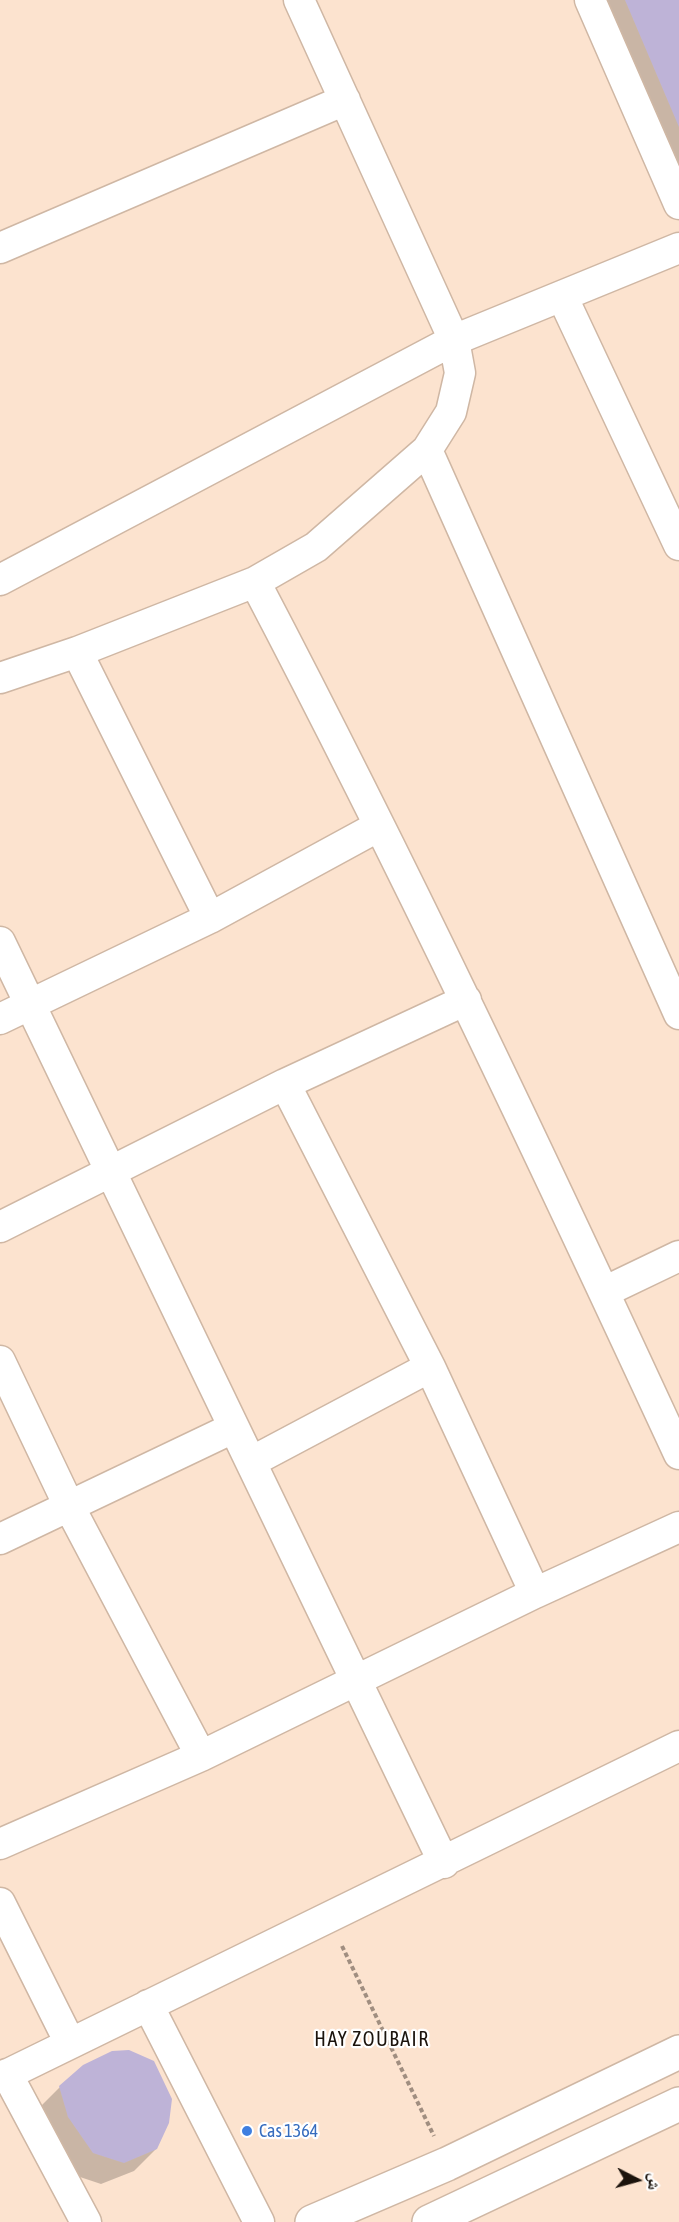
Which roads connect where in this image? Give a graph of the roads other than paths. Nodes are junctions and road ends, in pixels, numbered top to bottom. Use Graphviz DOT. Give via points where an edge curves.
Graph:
graph roads {
  1 [pos="299,0"];
  2 [pos="590,0"];
  3 [pos="345,100"];
  4 [pos="679,204"];
  5 [pos="0,248"];
  6 [pos="679,248"];
  7 [pos="562,296"];
  8 [pos="454,340"];
  9 [pos="427,450"];
  10 [pos="679,545"];
  11 [pos="0,580"];
  12 [pos="255,582"];
  13 [pos="77,652"];
  14 [pos="0,678"];
  15 [pos="379,826"];
  16 [pos="210,918"];
  17 [pos="0,942"];
  18 [pos="466,1000"];
  19 [pos="30,1004"];
  20 [pos="679,1014"];
  21 [pos="0,1018"];
  22 [pos="285,1084"];
  23 [pos="112,1171"];
  24 [pos="0,1227"];
  25 [pos="679,1256"];
  26 [pos="604,1292"];
  27 [pos="0,1362"];
  28 [pos="430,1367"];
  29 [pos="233,1428"];
  30 [pos="679,1454"];
  31 [pos="251,1462"];
  32 [pos="69,1506"];
  33 [pos="679,1527"];
  34 [pos="0,1539"];
  35 [pos="535,1593"];
  36 [pos="356,1682"];
  37 [pos="679,1746"];
  38 [pos="201,1756"];
  39 [pos="0,1844"];
  40 [pos="444,1863"];
  41 [pos="0,1903"];
  42 [pos="148,2006"];
  43 [pos="70,2043"];
  44 [pos="679,2052"];
  45 [pos="4,2076"];
  46 [pos="679,2104"];
  47 [pos="86,2222"];
  48 [pos="259,2222"];
  49 [pos="312,2222"];
  50 [pos="429,2222"];
  1 -- 3 [label="street"];
  2 -- 4 [label="street"];
  3 -- 5 [label="street"];
  3 -- 8 [label="street"];
  6 -- 7 [label="street"];
  7 -- 8 [label="street"];
  7 -- 10 [label="street"];
  8 -- 9 [label="street" via="460,373 451,412"];
  8 -- 11 [label="street"];
  9 -- 12 [label="street" via="316,547"];
  9 -- 20 [label="street"];
  12 -- 13 [label="street"];
  12 -- 15 [label="street"];
  13 -- 14 [label="street"];
  13 -- 16 [label="street"];
  15 -- 16 [label="street"];
  15 -- 18 [label="street"];
  16 -- 19 [label="street"];
  17 -- 19 [label="street"];
  18 -- 22 [label="street"];
  18 -- 26 [label="street"];
  19 -- 21 [label="street"];
  19 -- 23 [label="street"];
  22 -- 23 [label="street"];
  22 -- 28 [label="street"];
  23 -- 24 [label="street"];
  23 -- 29 [label="street"];
  25 -- 26 [label="street"];
  26 -- 30 [label="street"];
  27 -- 32 [label="street"];
  28 -- 31 [label="street"];
  28 -- 35 [label="street"];
  29 -- 31 [label="street"];
  29 -- 32 [label="street"];
  31 -- 36 [label="street"];
  32 -- 34 [label="street"];
  32 -- 38 [label="street"];
  33 -- 35 [label="street"];
  35 -- 36 [label="street"];
  36 -- 38 [label="street"];
  36 -- 40 [label="street"];
  37 -- 40 [label="street"];
  38 -- 39 [label="street"];
  40 -- 42 [label="street"];
  41 -- 43 [label="street"];
  42 -- 43 [label="street"];
  42 -- 48 [label="street"];
  43 -- 45 [label="street"];
  44 -- 49 [label="main road" via="447,2164"];
  45 -- 47 [label="street"];
  46 -- 50 [label="main road"];
}
